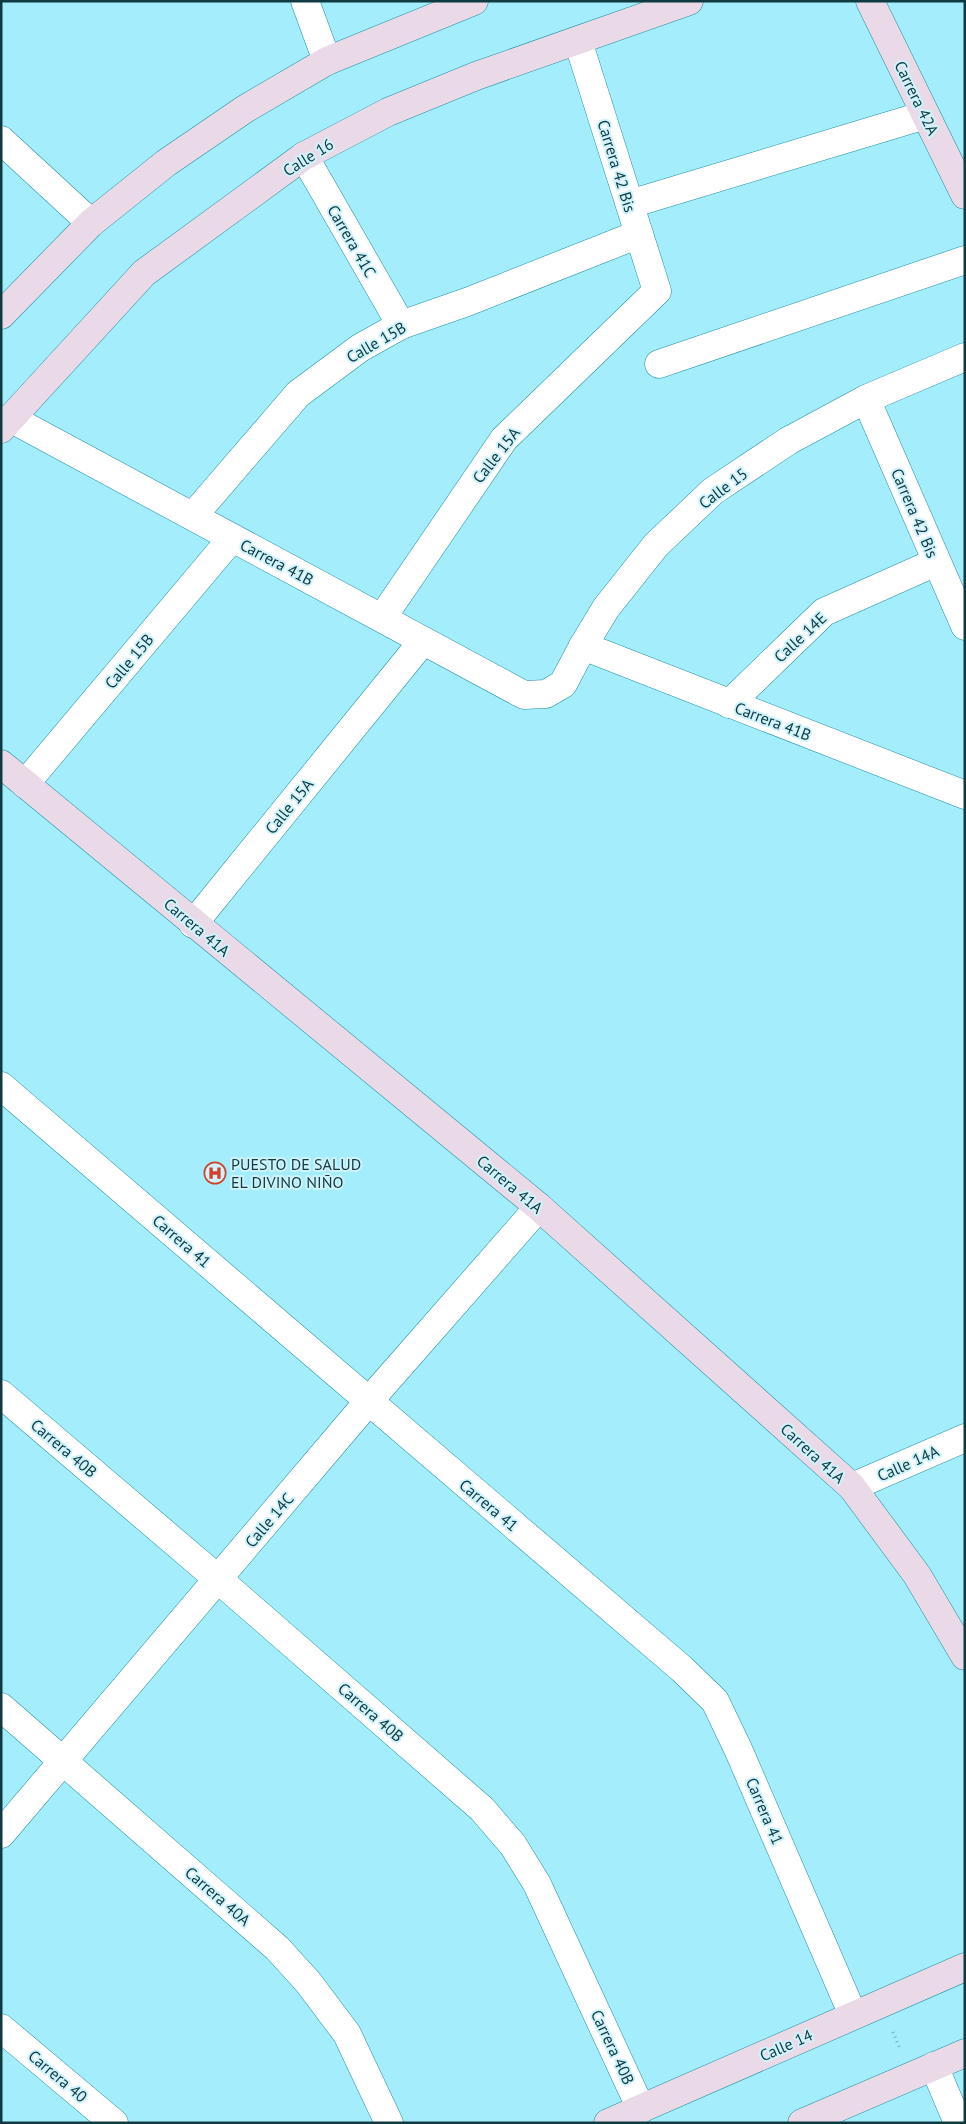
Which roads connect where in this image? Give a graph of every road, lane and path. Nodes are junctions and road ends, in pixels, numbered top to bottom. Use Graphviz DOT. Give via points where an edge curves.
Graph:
graph roads {
  1 [pos="305,1"];
  2 [pos="474,1"];
  3 [pos="689,1"];
  4 [pos="870,1"];
  5 [pos="578,41"];
  6 [pos="328,62"];
  7 [pos="925,115"];
  8 [pos="1,140"];
  9 [pos="304,156"];
  10 [pos="965,195"];
  11 [pos="630,204"];
  12 [pos="91,223"];
  13 [pos="639,234"];
  14 [pos="965,260"];
  15 [pos="657,291"];
  16 [pos="1,315"];
  17 [pos="401,325"];
  18 [pos="965,357"];
  19 [pos="659,364"];
  20 [pos="866,399"];
  21 [pos="6,423"];
  22 [pos="193,516"];
  23 [pos="232,538"];
  24 [pos="936,562"];
  25 [pos="382,618"];
  26 [pos="965,626"];
  27 [pos="423,641"];
  28 [pos="583,646"];
  29 [pos="546,694"];
  30 [pos="729,704"];
  31 [pos="1,764"];
  32 [pos="25,784"];
  33 [pos="965,795"];
  34 [pos="193,924"];
  35 [pos="1,1086"];
  36 [pos="539,1207"];
  37 [pos="1,1394"];
  38 [pos="368,1402"];
  39 [pos="965,1438"];
  40 [pos="852,1487"];
  41 [pos="218,1579"];
  42 [pos="965,1656"];
  43 [pos="1,1707"];
  44 [pos="64,1761"];
  45 [pos="1,1834"];
  46 [pos="965,1966"];
  47 [pos="882,2003"];
  48 [pos="853,2015"];
  49 [pos="1,2028"];
  50 [pos="965,2053"];
  51 [pos="923,2071"];
  52 [pos="641,2108"];
  53 [pos="114,2123"];
  54 [pos="389,2123"];
  55 [pos="608,2123"];
  56 [pos="802,2123"];
  57 [pos="958,2123"];
  1 -- 6 [label="street"];
  2 -- 6 [label="street"];
  3 -- 5 [label="street, Calle 16"];
  4 -- 7 [label="street, Carrera 42A"];
  5 -- 9 [label="street, Calle 16" via="476,76 388,112"];
  5 -- 11 [label="street, Carrera 42 Bis"];
  6 -- 12 [label="street" via="245,109 166,163"];
  7 -- 10 [label="street, Carrera 42A"];
  7 -- 11 [label="street"];
  8 -- 12 [label="street"];
  9 -- 17 [label="street, Carrera 41C"];
  9 -- 21 [label="street, Calle 16" via="144,273"];
  11 -- 13 [label="street, Carrera 42 Bis"];
  12 -- 16 [label="street"];
  13 -- 15 [label="street, Carrera 42 Bis"];
  13 -- 17 [label="street, Calle 15B"];
  14 -- 19 [label="street"];
  15 -- 25 [label="street, Calle 15A" via="504,439"];
  17 -- 22 [label="street, Calle 15B" via="360,348 298,394"];
  18 -- 20 [label="street, Calle 15"];
  20 -- 24 [label="street, Carrera 42 Bis"];
  20 -- 28 [label="street, Calle 15" via="788,441 713,492 656,545 606,608"];
  21 -- 22 [label="street, Carrera 41B"];
  22 -- 23 [label="street, Carrera 41B"];
  23 -- 25 [label="street, Carrera 41B"];
  23 -- 32 [label="street, Calle 15B"];
  24 -- 26 [label="street, Carrera 42 Bis"];
  24 -- 30 [label="street, Calle 14E" via="824,612"];
  25 -- 27 [label="street, Carrera 41B"];
  27 -- 29 [label="street, Carrera 41B" via="524,695"];
  27 -- 34 [label="street, Calle 15A"];
  28 -- 29 [label="street, Calle 15" via="563,684"];
  28 -- 30 [label="street, Carrera 41B"];
  30 -- 33 [label="street, Carrera 41B"];
  31 -- 32 [label="street, Carrera 41A"];
  32 -- 34 [label="street, Carrera 41A"];
  34 -- 36 [label="street, Carrera 41A"];
  35 -- 38 [label="street, Carrera 41"];
  36 -- 38 [label="street, Calle 14C"];
  36 -- 40 [label="street, Carrera 41A"];
  37 -- 41 [label="street, Carrera 40B"];
  38 -- 41 [label="street, Calle 14C"];
  38 -- 48 [label="street, Carrera 41" via="715,1700"];
  39 -- 40 [label="street, Calle 14A"];
  40 -- 42 [label="street, Carrera 41A" via="916,1575"];
  41 -- 44 [label="street, Calle 14C"];
  41 -- 52 [label="street, Carrera 40B" via="482,1809 513,1845 538,1884"];
  43 -- 44 [label="street, Carrera 40A"];
  44 -- 45 [label="street, Calle 14C"];
  44 -- 54 [label="street, Carrera 40A" via="277,1948 308,1982 347,2034"];
  46 -- 47 [label="street, Calle 14"];
  47 -- 48 [label="street, Calle 14"];
  47 -- 51 [label="path"];
  48 -- 52 [label="street, Calle 14"];
  49 -- 53 [label="street, Carrera 40"];
  50 -- 51 [label="street"];
  51 -- 56 [label="street"];
  51 -- 57 [label="street"];
  52 -- 55 [label="street, Calle 14"];
}
